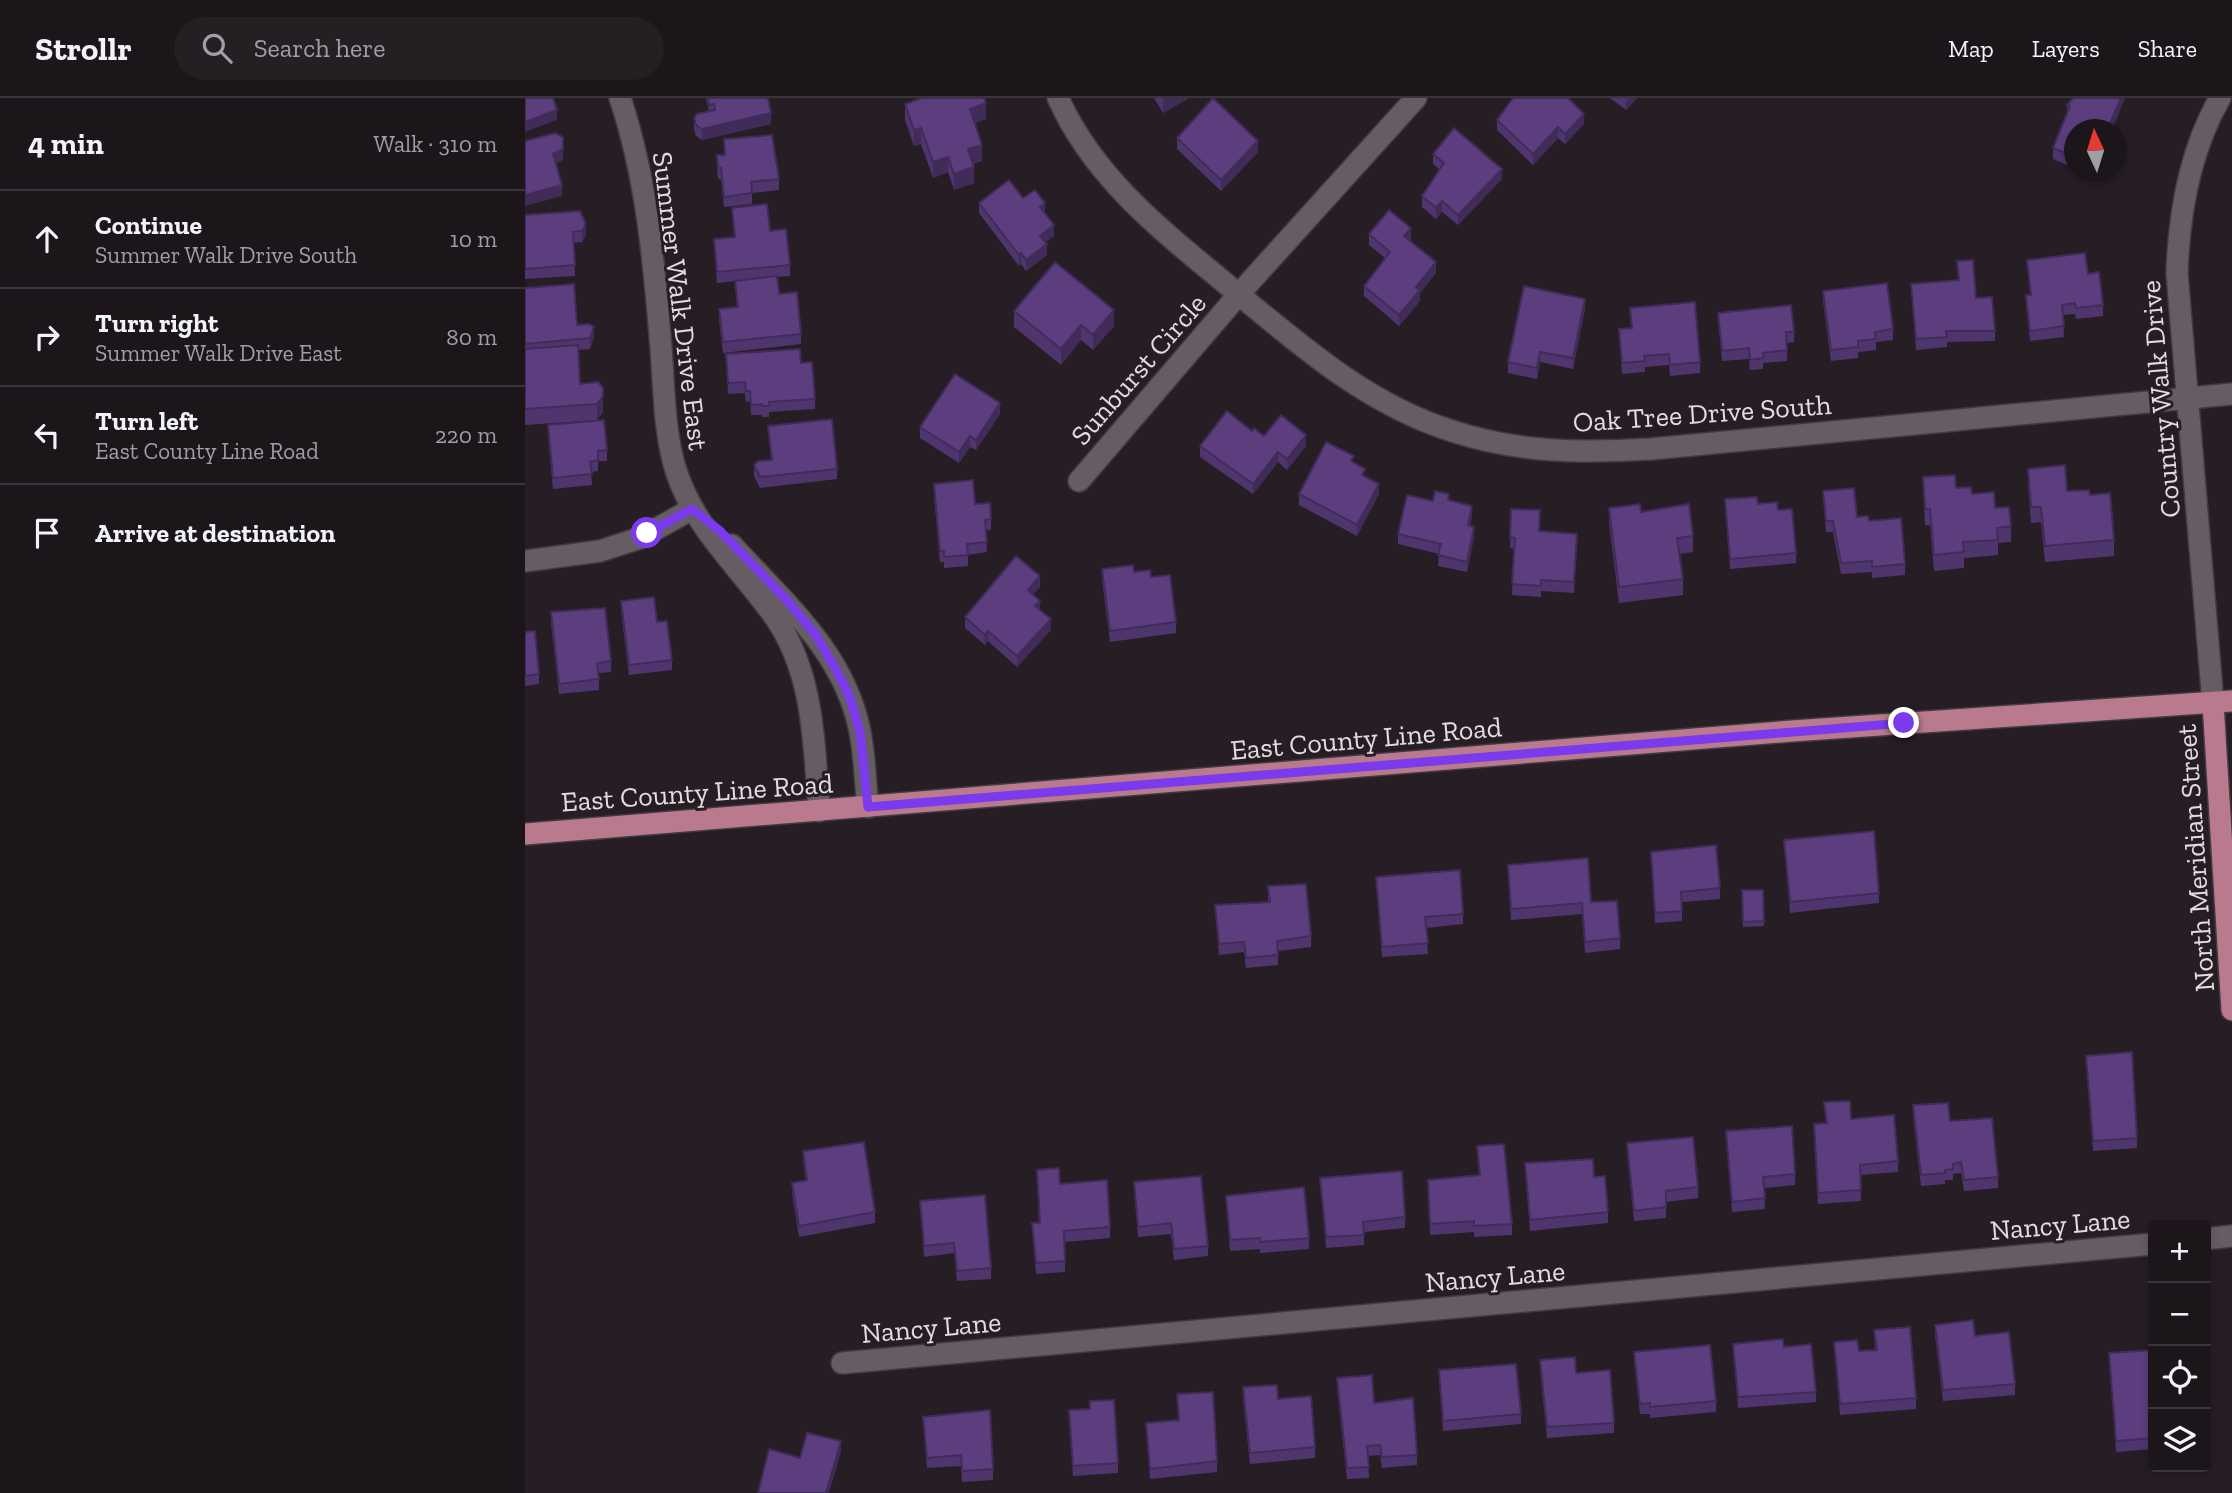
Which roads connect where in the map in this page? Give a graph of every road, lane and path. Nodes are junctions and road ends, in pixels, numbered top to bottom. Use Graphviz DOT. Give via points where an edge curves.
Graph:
graph roads {
  1 [pos="620,98"];
  2 [pos="1058,98"];
  3 [pos="1416,98"];
  4 [pos="2220,98"];
  5 [pos="1239,294"];
  6 [pos="2232,394"];
  7 [pos="2187,398"];
  8 [pos="1079,481"];
  9 [pos="692,509"];
  10 [pos="525,561"];
  11 [pos="2222,702"];
  12 [pos="868,807"];
  13 [pos="819,811"];
  14 [pos="525,834"];
  15 [pos="2232,1010"];
  16 [pos="2232,1236"];
  17 [pos="2211,1238"];
  18 [pos="2148,1244"];
  19 [pos="842,1363"];
  1 -- 9 [label="street, Summer Walk Drive East" via="647,211 671,454"];
  2 -- 5 [label="street, Oak Tree Drive South" via="1088,151 1124,196"];
  3 -- 5 [label="street, Sunburst Circle"];
  4 -- 7 [label="street, Country Walk Drive" via="2191,172 2178,242 2177,286"];
  5 -- 7 [label="street, Oak Tree Drive South" via="1321,361 1383,402 1450,431 1520,448 1578,453 1651,449"];
  5 -- 8 [label="street, Sunburst Circle"];
  6 -- 7 [label="street, Oak Tree Drive South"];
  7 -- 11 [label="street, Country Walk Drive"];
  9 -- 10 [label="street" via="640,538 600,551"];
  9 -- 12 [label="street" via="784,597 833,664 860,732"];
  9 -- 13 [label="street, Summer Walk Drive East" via="773,615 793,650 806,685 812,721"];
  11 -- 12 [label="main road, East County Line Road" via="1778,732"];
  11 -- 15 [label="main road, North Meridian Street"];
  12 -- 13 [label="main road, East County Line Road"];
  13 -- 14 [label="main road, East County Line Road"];
  16 -- 17 [label="street"];
  18 -- 19 [label="street, Nancy Lane"];
}
